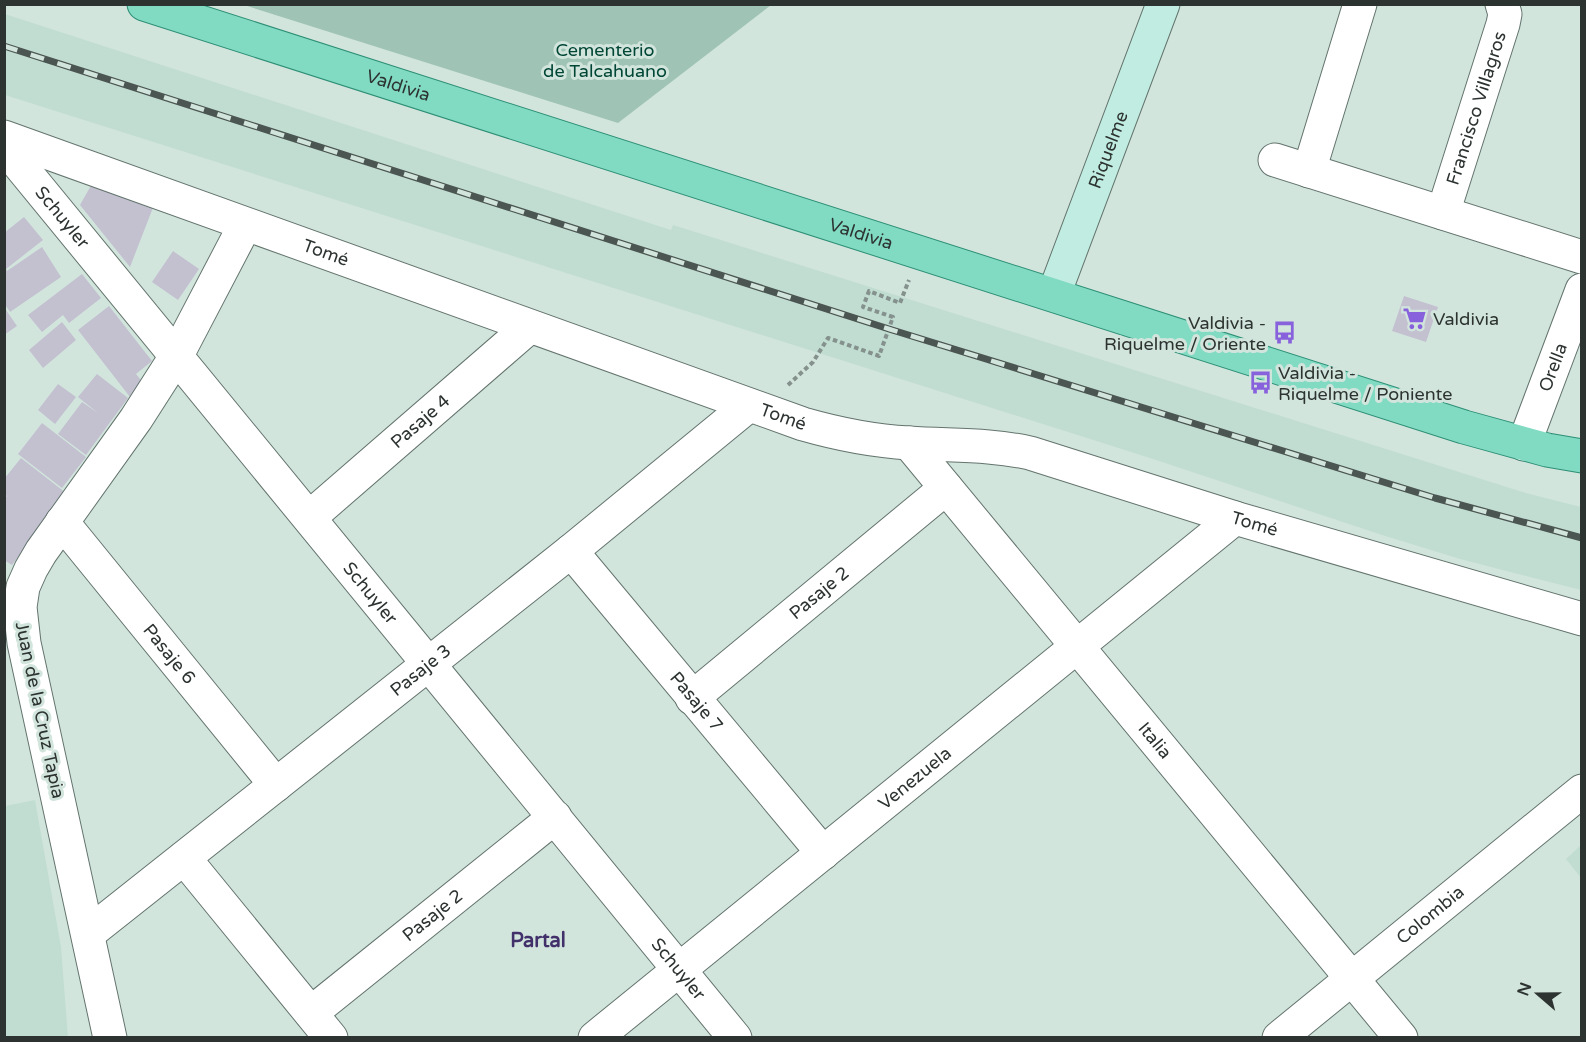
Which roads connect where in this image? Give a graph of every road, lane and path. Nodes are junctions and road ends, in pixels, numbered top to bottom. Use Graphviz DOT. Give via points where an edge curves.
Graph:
graph roads {
  1 [pos="144,4"];
  2 [pos="1163,4"];
  3 [pos="1360,4"];
  4 [pos="1502,4"];
  5 [pos="4,137"];
  6 [pos="4,146"];
  7 [pos="1275,160"];
  8 [pos="1309,171"];
  9 [pos="1443,213"];
  10 [pos="245,225"];
  11 [pos="921,252"];
  12 [pos="1581,257"];
  13 [pos="1581,290"];
  14 [pos="1054,294"];
  15 [pos="529,327"];
  16 [pos="177,355"];
  17 [pos="749,405"];
  18 [pos="909,443"];
  19 [pos="1524,444"];
  20 [pos="1581,456"];
  21 [pos="946,488"];
  22 [pos="309,517"];
  23 [pos="1235,518"];
  24 [pos="62,522"];
  25 [pos="570,551"];
  26 [pos="1581,619"];
  27 [pos="1077,646"];
  28 [pos="429,663"];
  29 [pos="692,698"];
  30 [pos="276,785"];
  31 [pos="1581,791"];
  32 [pos="555,817"];
  33 [pos="823,853"];
  34 [pos="183,858"];
  35 [pos="89,933"];
  36 [pos="680,969"];
  37 [pos="1352,978"];
  38 [pos="321,1025"];
  39 [pos="110,1038"];
  40 [pos="596,1038"];
  41 [pos="735,1038"];
  42 [pos="1279,1038"];
  43 [pos="1401,1038"];
  1 -- 11 [label="main road, Valdivia"];
  2 -- 14 [label="street, Riquelme"];
  3 -- 8 [label="street"];
  4 -- 9 [label="street, Francisco Villagros" via="1503,24"];
  5 -- 10 [label="street, Tomé"];
  6 -- 16 [label="street, Schuyler"];
  7 -- 8 [label="street"];
  8 -- 9 [label="street"];
  9 -- 12 [label="street"];
  10 -- 15 [label="street, Tomé"];
  10 -- 16 [label="street, Juan de la Cruz Tapia"];
  11 -- 14 [label="main road, Valdivia"];
  11 -- 17 [label="path" via="900,303 869,291 863,307 893,317 879,356 828,338 813,362 774,398"];
  13 -- 19 [label="street, Orella"];
  14 -- 19 [label="main road, Valdivia"];
  15 -- 17 [label="street, Tomé"];
  15 -- 22 [label="street, Pasaje 4"];
  16 -- 22 [label="street, Schuyler"];
  16 -- 24 [label="street, Juan de la Cruz Tapia"];
  17 -- 18 [label="street, Tomé" via="838,434"];
  17 -- 25 [label="street, Pasaje 3"];
  18 -- 21 [label="street, Italia"];
  18 -- 23 [label="street, Tomé" via="1007,448 1030,453"];
  19 -- 20 [label="main road, Valdivia"];
  21 -- 27 [label="street, Italia"];
  21 -- 29 [label="street, Pasaje 2"];
  22 -- 28 [label="street, Schuyler"];
  23 -- 26 [label="street, Tomé"];
  23 -- 27 [label="street, Venezuela"];
  24 -- 30 [label="street, Pasaje 6"];
  24 -- 35 [label="street, Juan de la Cruz Tapia" via="31,569 20,607 24,643"];
  25 -- 28 [label="street, Pasaje 3"];
  25 -- 29 [label="street, Pasaje 7"];
  27 -- 33 [label="street, Venezuela"];
  27 -- 37 [label="street, Italia"];
  28 -- 30 [label="street, Pasaje 3"];
  28 -- 32 [label="street, Schuyler"];
  29 -- 33 [label="street, Pasaje 7"];
  30 -- 34 [label="street, Pasaje 3"];
  31 -- 37 [label="street, Colombia"];
  32 -- 36 [label="street, Schuyler"];
  32 -- 38 [label="street, Pasaje 2"];
  33 -- 36 [label="street, Venezuela"];
  34 -- 35 [label="street, Pasaje 3"];
  34 -- 38 [label="street"];
  35 -- 39 [label="street, Juan de la Cruz Tapia"];
  36 -- 40 [label="street, Venezuela"];
  36 -- 41 [label="street, Schuyler"];
  37 -- 42 [label="street, Colombia"];
  37 -- 43 [label="street, Italia"];
}
